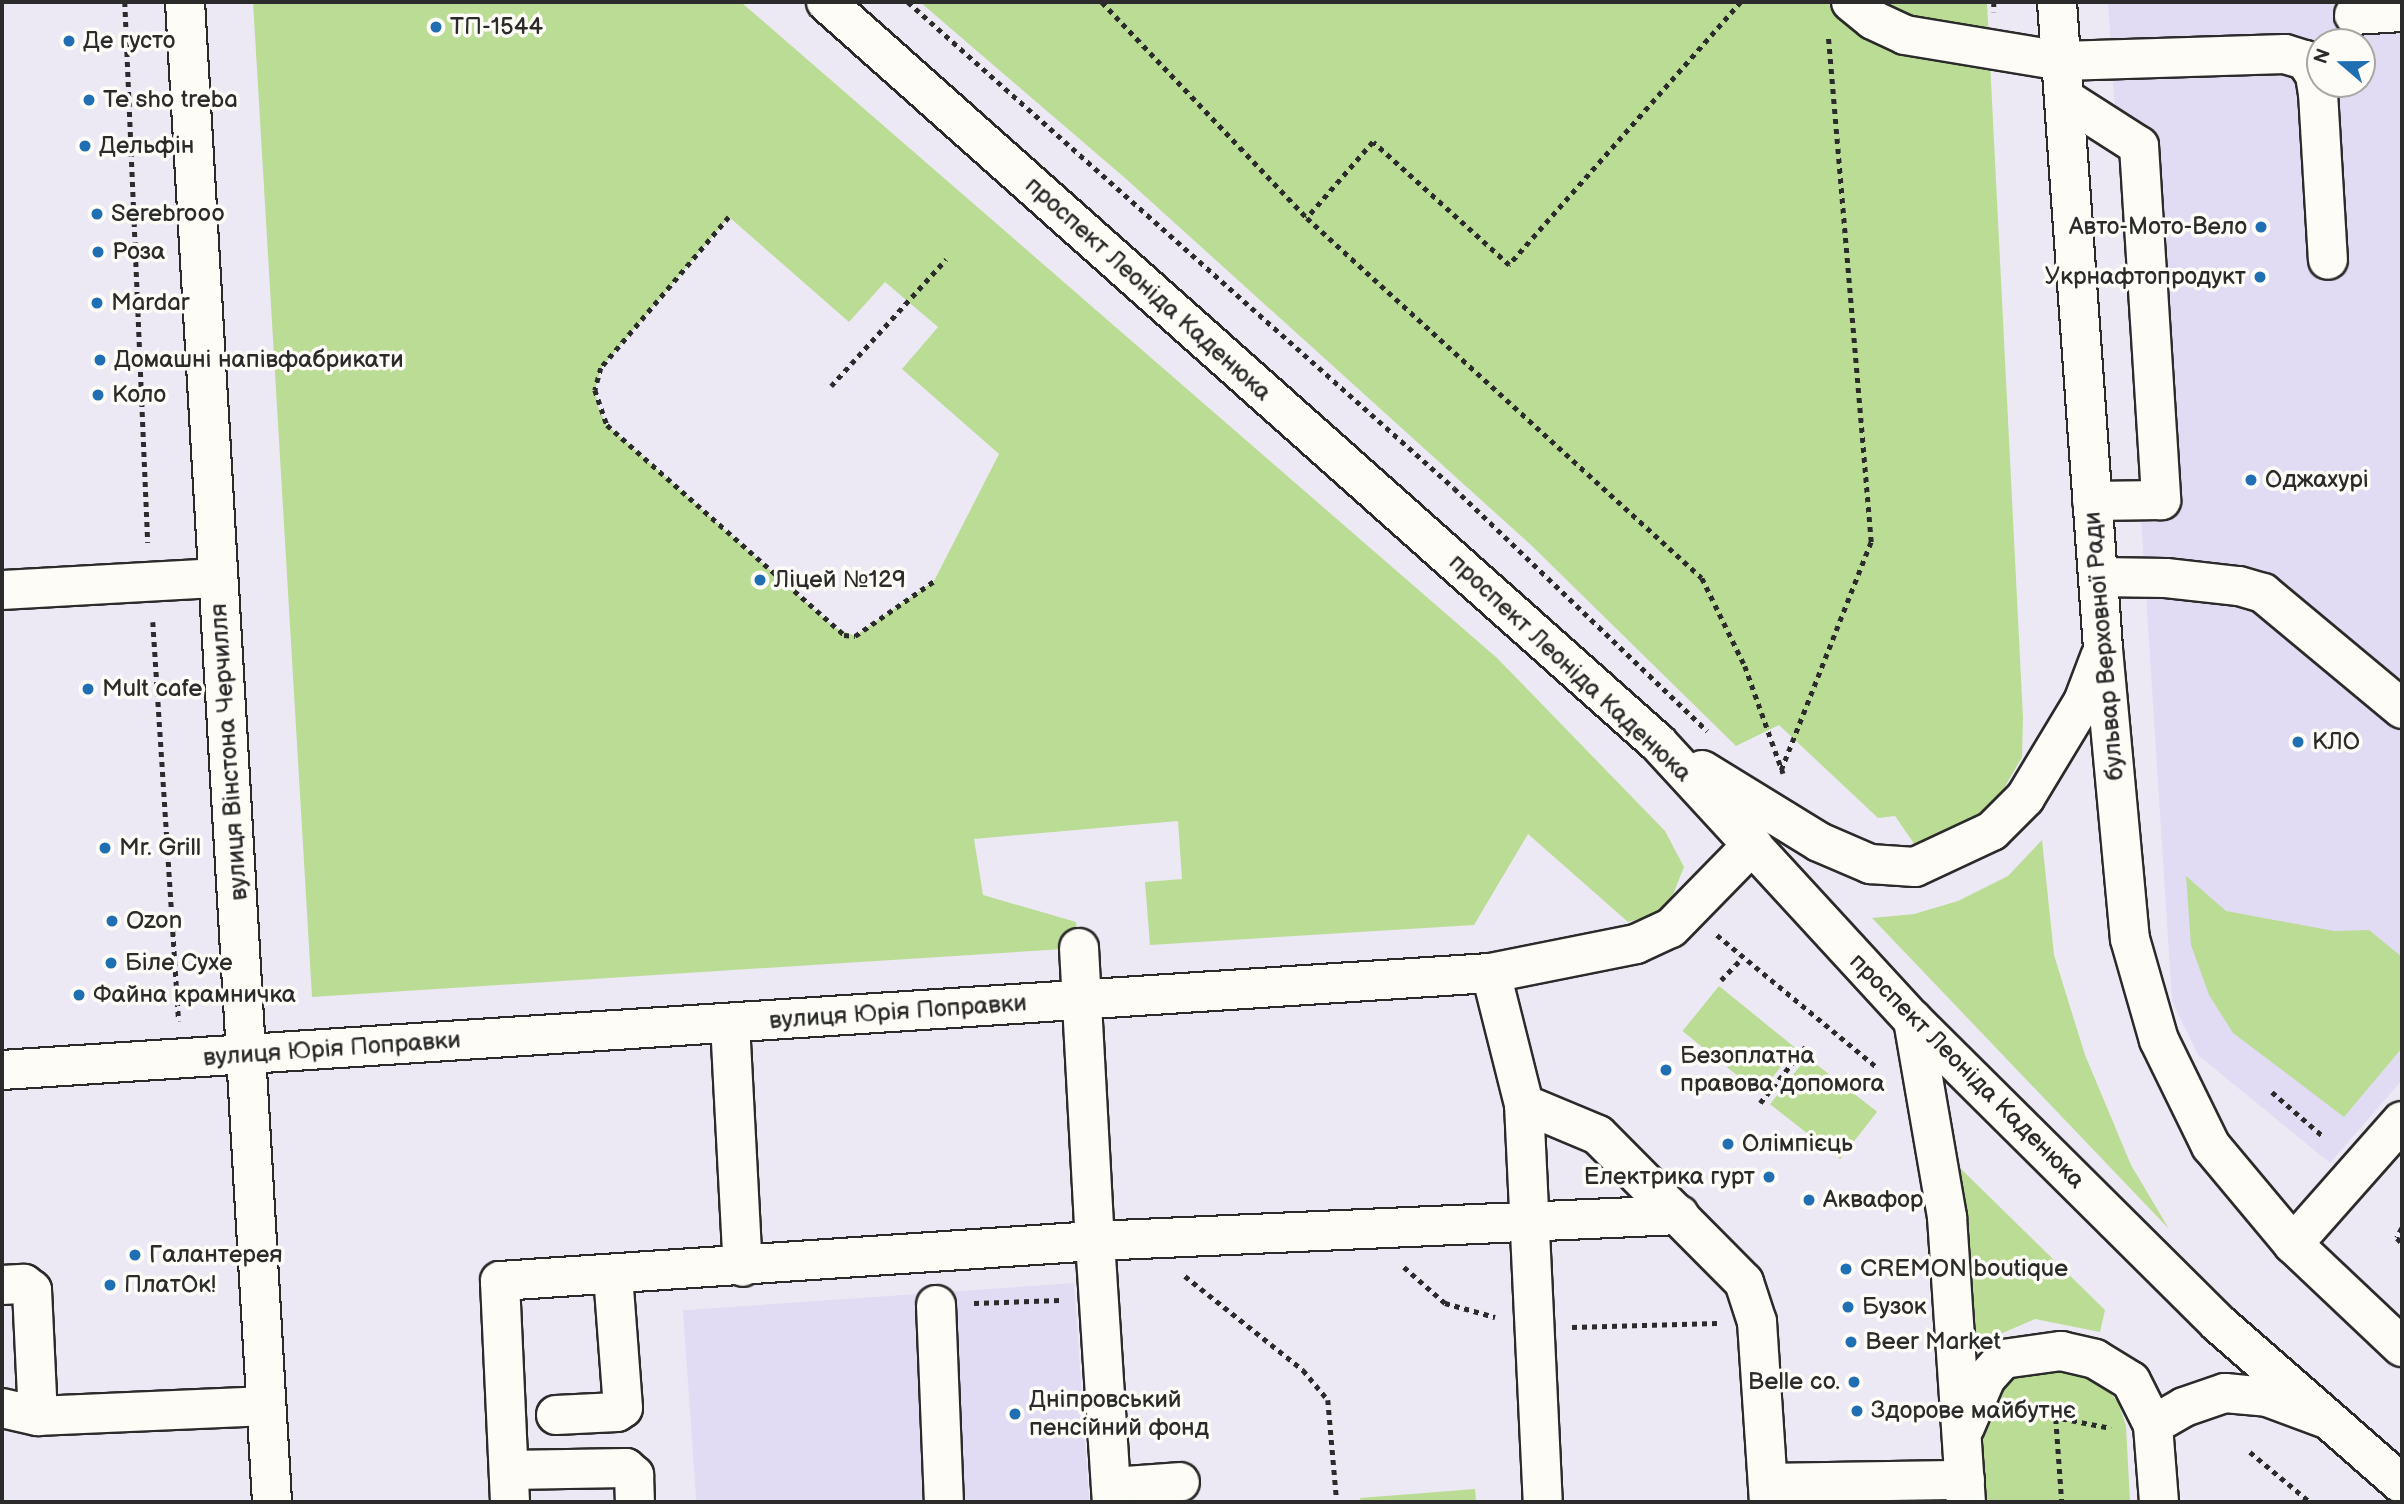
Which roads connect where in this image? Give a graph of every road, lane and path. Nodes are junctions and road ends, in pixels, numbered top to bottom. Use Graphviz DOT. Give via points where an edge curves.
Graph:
graph roads {
  1 [pos="125,2"];
  2 [pos="185,2"];
  3 [pos="826,2"];
  4 [pos="908,2"];
  5 [pos="1102,2"];
  6 [pos="1741,2"];
  7 [pos="2057,2"];
  8 [pos="2402,12"];
  9 [pos="2354,15"];
  10 [pos="1839,16"];
  11 [pos="2063,79"];
  12 [pos="729,217"];
  13 [pos="1307,218"];
  14 [pos="946,259"];
  15 [pos="2328,260"];
  16 [pos="831,386"];
  17 [pos="2092,501"];
  18 [pos="149,556"];
  19 [pos="218,578"];
  20 [pos="2098,578"];
  21 [pos="934,581"];
  22 [pos="2,590"];
  23 [pos="152,611"];
  24 [pos="2103,649"];
  25 [pos="2402,709"];
  26 [pos="1711,736"];
  27 [pos="1658,743"];
  28 [pos="1771,769"];
  29 [pos="1781,771"];
  30 [pos="1753,844"];
  31 [pos="1079,948"];
  32 [pos="1491,973"];
  33 [pos="1721,980"];
  34 [pos="1082,999"];
  35 [pos="1913,1020"];
  36 [pos="179,1023"];
  37 [pos="730,1023"];
  38 [pos="1805,1047"];
  39 [pos="248,1053"];
  40 [pos="1878,1069"];
  41 [pos="2,1070"];
  42 [pos="2272,1092"];
  43 [pos="1760,1103"];
  44 [pos="1524,1104"];
  45 [pos="2399,1130"];
  46 [pos="2324,1137"];
  47 [pos="1679,1216"];
  48 [pos="1532,1222"];
  49 [pos="2402,1228"];
  50 [pos="1138,1239"];
  51 [pos="1095,1241"];
  52 [pos="2402,1243"];
  53 [pos="2293,1244"];
  54 [pos="743,1267"];
  55 [pos="613,1274"];
  56 [pos="2,1285"];
  57 [pos="1099,1298"];
  58 [pos="936,1305"];
  59 [pos="2402,1347"];
  60 [pos="266,1406"];
  61 [pos="2,1408"];
  62 [pos="556,1415"];
  63 [pos="38,1416"];
  64 [pos="2324,1418"];
  65 [pos="2056,1419"];
  66 [pos="2153,1425"];
  67 [pos="1963,1432"];
  68 [pos="2250,1452"];
  69 [pos="1180,1482"];
  70 [pos="2402,1483"];
  71 [pos="510,1486"];
  72 [pos="1966,1491"];
  73 [pos="1769,1493"];
  74 [pos="1111,1495"];
  75 [pos="272,1502"];
  76 [pos="635,1502"];
  77 [pos="944,1502"];
  78 [pos="1337,1502"];
  79 [pos="1543,1502"];
  80 [pos="2062,1502"];
  81 [pos="2159,1502"];
  82 [pos="2310,1502"];
  1 -- 18 [label="path"];
  2 -- 19 [label="main road, вулиця Вінстона Черчилля"];
  3 -- 27 [label="main road, проспект Леоніда Каденюка"];
  4 -- 26 [label="path" via="1454,488"];
  5 -- 13 [label="path"];
  6 -- 13 [label="path" via="1510,265 1373,142"];
  7 -- 11 [label="main road, бульвар Верховної Ради"];
  8 -- 9 [label="main road"];
  10 -- 11 [label="main road" via="1873,20 1905,35"];
  10 -- 29 [label="path" via="1871,541"];
  11 -- 15 [label="main road" via="2285,54 2305,60 2315,75 2318,93"];
  11 -- 17 [label="main road, бульвар Верховної Ради"];
  11 -- 17 [label="main road" via="2139,146 2161,500"];
  12 -- 21 [label="path" via="601,368 595,390 607,425 844,635 855,636"];
  13 -- 29 [label="path" via="1702,578 1745,666"];
  14 -- 16 [label="path"];
  17 -- 20 [label="main road, бульвар Верховної Ради"];
  19 -- 22 [label="main road"];
  19 -- 39 [label="main road, вулиця Вінстона Черчилля"];
  20 -- 24 [label="main road, бульвар Верховної Ради"];
  20 -- 25 [label="main road" via="2166,578 2263,593"];
  23 -- 36 [label="path"];
  24 -- 27 [label="main road" via="2083,702 2025,798 1992,831 1915,867 1870,864 1819,842"];
  24 -- 53 [label="main road, бульвар Верховної Ради" via="2130,939 2160,1040 2211,1146"];
  27 -- 30 [label="main road, проспект Леоніда Каденюка"];
  28 -- 29 [label="path"];
  30 -- 32 [label="main road, вулиця Юрія Поправки" via="1671,928 1636,944"];
  30 -- 35 [label="main road, проспект Леоніда Каденюка"];
  31 -- 34 [label="main road"];
  32 -- 34 [label="main road, вулиця Юрія Поправки"];
  32 -- 44 [label="main road"];
  33 -- 40 [label="path" via="1742,958"];
  34 -- 37 [label="main road, вулиця Юрія Поправки"];
  34 -- 51 [label="main road"];
  35 -- 64 [label="main road, проспект Леоніда Каденюка" via="2218,1323"];
  35 -- 67 [label="main road" via="1948,1217"];
  37 -- 39 [label="main road, вулиця Юрія Поправки"];
  37 -- 54 [label="main road"];
  38 -- 43 [label="path"];
  39 -- 41 [label="main road, вулиця Юрія Поправки"];
  39 -- 60 [label="main road, вулиця Вінстона Черчилля"];
  42 -- 46 [label="path"];
  44 -- 47 [label="main road" via="1598,1135"];
  44 -- 48 [label="main road"];
  45 -- 53 [label="main road"];
  47 -- 48 [label="main road"];
  47 -- 73 [label="main road" via="1730,1265 1752,1301"];
  48 -- 50 [label="main road"];
  48 -- 79 [label="main road"];
  49 -- 52 [label="path" via="2397,1238"];
  50 -- 51 [label="main road"];
  50 -- 78 [label="path" via="1317,1384 1330,1410"];
  51 -- 54 [label="main road"];
  51 -- 57 [label="main road"];
  53 -- 59 [label="main road"];
  54 -- 55 [label="main road"];
  55 -- 62 [label="main road" via="623,1408"];
  55 -- 71 [label="main road" via="500,1281"];
  56 -- 63 [label="main road" via="24,1284 32,1290"];
  57 -- 58 [label="path"];
  57 -- 74 [label="main road"];
  58 -- 77 [label="main road"];
  60 -- 63 [label="main road"];
  60 -- 75 [label="main road, вулиця Вінстона Черчилля"];
  61 -- 63 [label="main road"];
  64 -- 66 [label="main road" via="2267,1397 2225,1393 2184,1407"];
  64 -- 70 [label="main road, проспект Леоніда Каденюка"];
  65 -- 80 [label="path"];
  66 -- 67 [label="main road" via="2131,1381 2104,1365 2061,1351 2029,1352 2004,1359 1986,1378"];
  66 -- 81 [label="main road"];
  67 -- 72 [label="main road"];
  68 -- 82 [label="path"];
  69 -- 74 [label="main road"];
  71 -- 76 [label="main road" via="626,1468 634,1475"];
  72 -- 73 [label="main road"];
}
